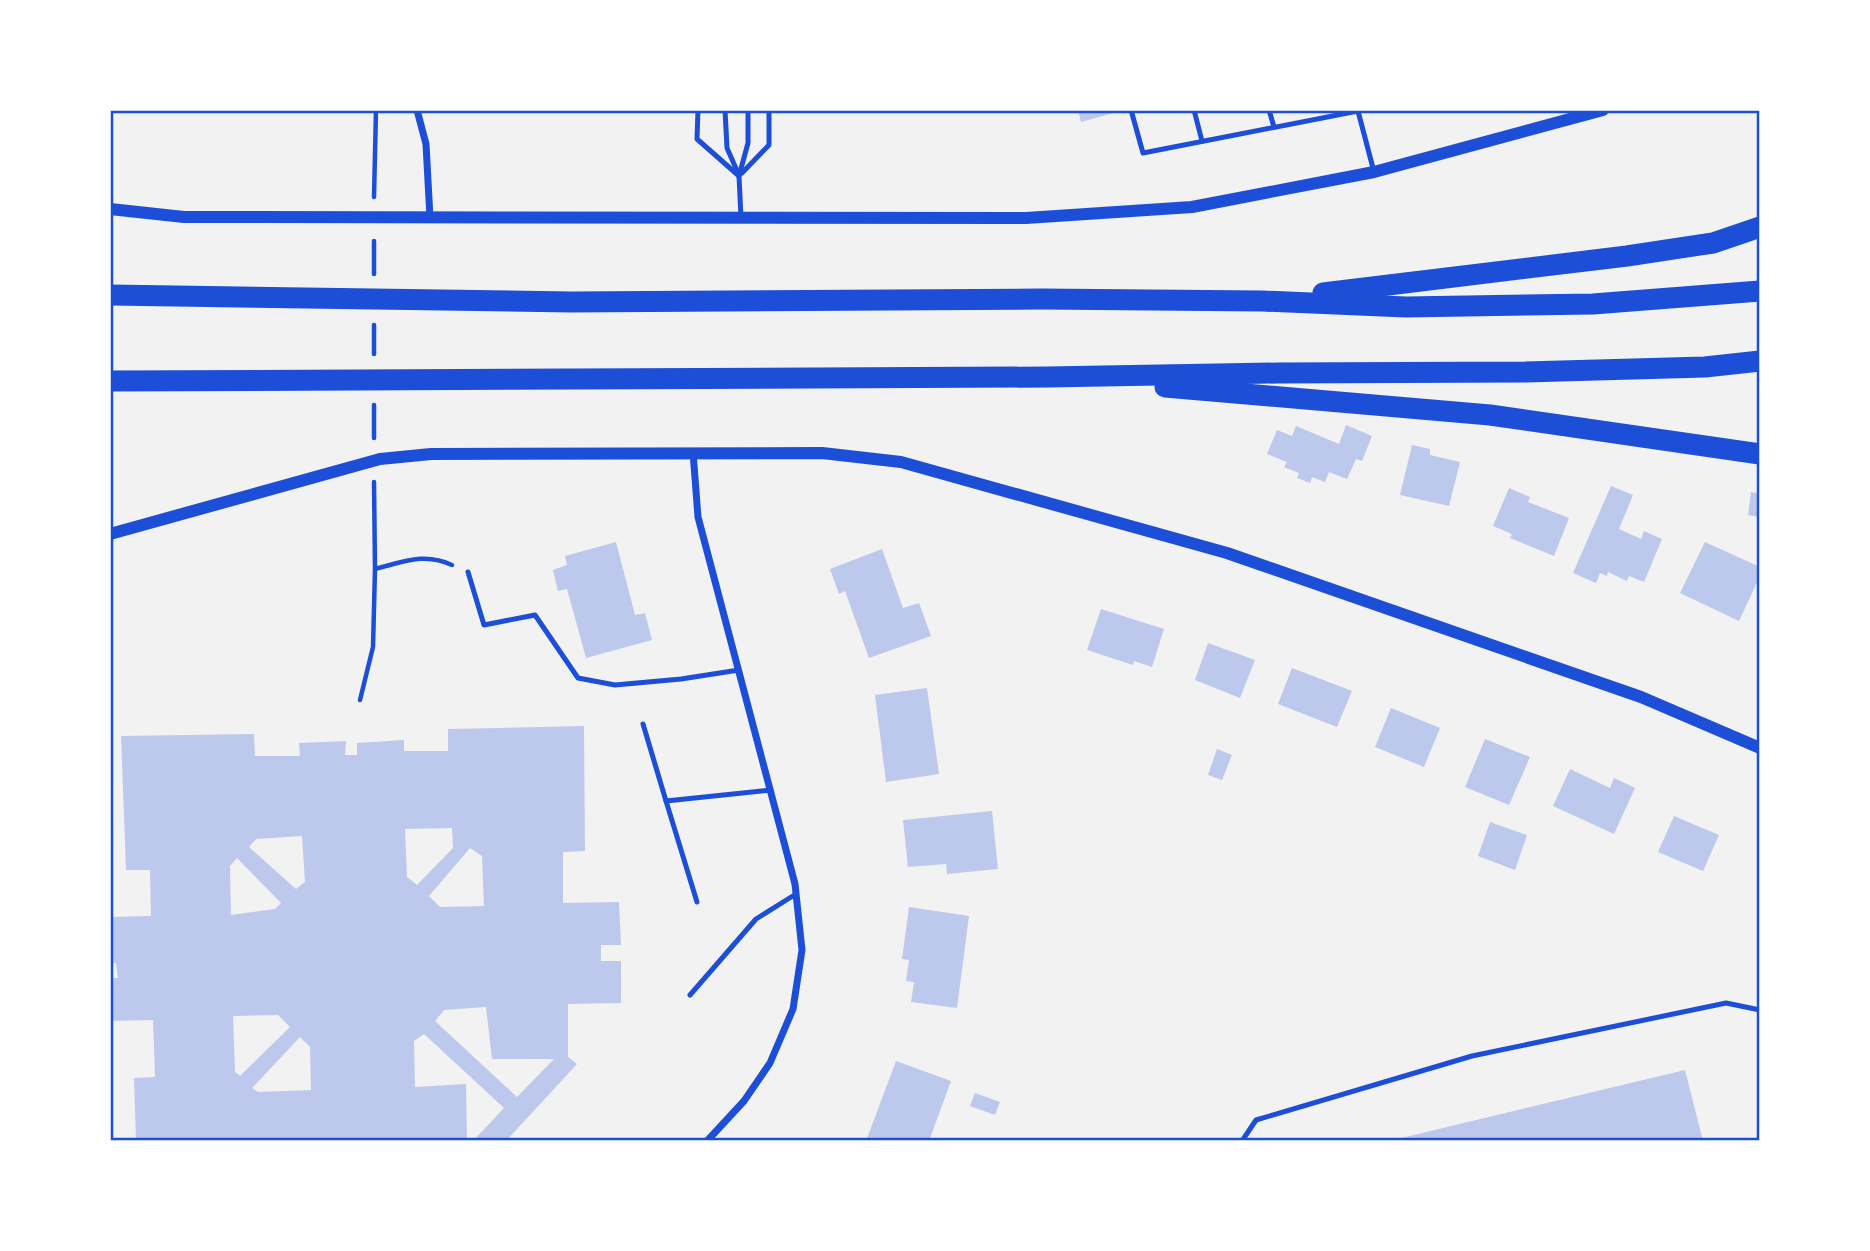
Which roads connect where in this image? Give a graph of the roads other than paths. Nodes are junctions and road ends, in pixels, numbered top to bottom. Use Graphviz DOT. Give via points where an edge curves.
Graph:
graph roads {
  1 [pos="417,110"];
  2 [pos="698,110"];
  3 [pos="725,110"];
  4 [pos="748,110"];
  5 [pos="769,110"];
  6 [pos="1131,110"];
  7 [pos="1194,110"];
  8 [pos="1269,110"];
  9 [pos="1359,110"];
  10 [pos="1603,110"];
  11 [pos="1274,127"];
  12 [pos="1202,141"];
  13 [pos="1374,172"];
  14 [pos="739,176"];
  15 [pos="110,209"];
  16 [pos="430,218"];
  17 [pos="741,218"];
  18 [pos="1760,227"];
  19 [pos="1760,291"];
  20 [pos="110,295"];
  21 [pos="1262,301"];
  22 [pos="1760,362"];
  23 [pos="1047,377"];
  24 [pos="110,381"];
  25 [pos="693,452"];
  26 [pos="1760,454"];
  27 [pos="110,534"];
  28 [pos="468,572"];
  29 [pos="738,670"];
  30 [pos="643,724"];
  31 [pos="1760,748"];
  32 [pos="771,790"];
  33 [pos="666,801"];
  34 [pos="796,894"];
  35 [pos="697,902"];
  36 [pos="690,995"];
  37 [pos="1760,1010"];
  38 [pos="707,1141"];
  39 [pos="1242,1141"];
  1 -- 16 [label="street" via="426,144"];
  2 -- 14 [label="lane" via="697,139"];
  3 -- 14 [label="lane" via="727,148"];
  4 -- 14 [label="lane" via="748,143"];
  5 -- 14 [label="lane" via="769,145"];
  6 -- 12 [label="lane" via="1143,153"];
  7 -- 12 [label="lane"];
  8 -- 11 [label="lane"];
  9 -- 11 [label="lane"];
  9 -- 13 [label="lane"];
  10 -- 13 [label="street"];
  11 -- 12 [label="lane"];
  13 -- 17 [label="street" via="1178,208 1026,218"];
  14 -- 17 [label="lane"];
  15 -- 16 [label="street" via="184,217"];
  16 -- 17 [label="street"];
  18 -- 21 [label="highway" via="1713,243 1613,258"];
  19 -- 21 [label="highway" via="1593,304 1406,307"];
  20 -- 21 [label="highway" via="572,302"];
  22 -- 23 [label="highway" via="1525,372"];
  23 -- 24 [label="highway"];
  23 -- 26 [label="highway" via="1490,415"];
  25 -- 27 [label="street" via="432,454 380,459"];
  25 -- 29 [label="street" via="698,517"];
  25 -- 31 [label="street" via="822,453 901,462 1214,549 1641,697"];
  28 -- 29 [label="lane" via="484,625 535,615 578,678 615,685"];
  29 -- 32 [label="street"];
  30 -- 33 [label="lane"];
  32 -- 33 [label="lane"];
  32 -- 34 [label="street"];
  33 -- 35 [label="lane"];
  34 -- 36 [label="lane" via="756,919"];
  34 -- 38 [label="street" via="802,950 793,1009 770,1063 744,1101"];
  37 -- 39 [label="lane" via="1726,1003 1472,1056 1256,1120"];
}
